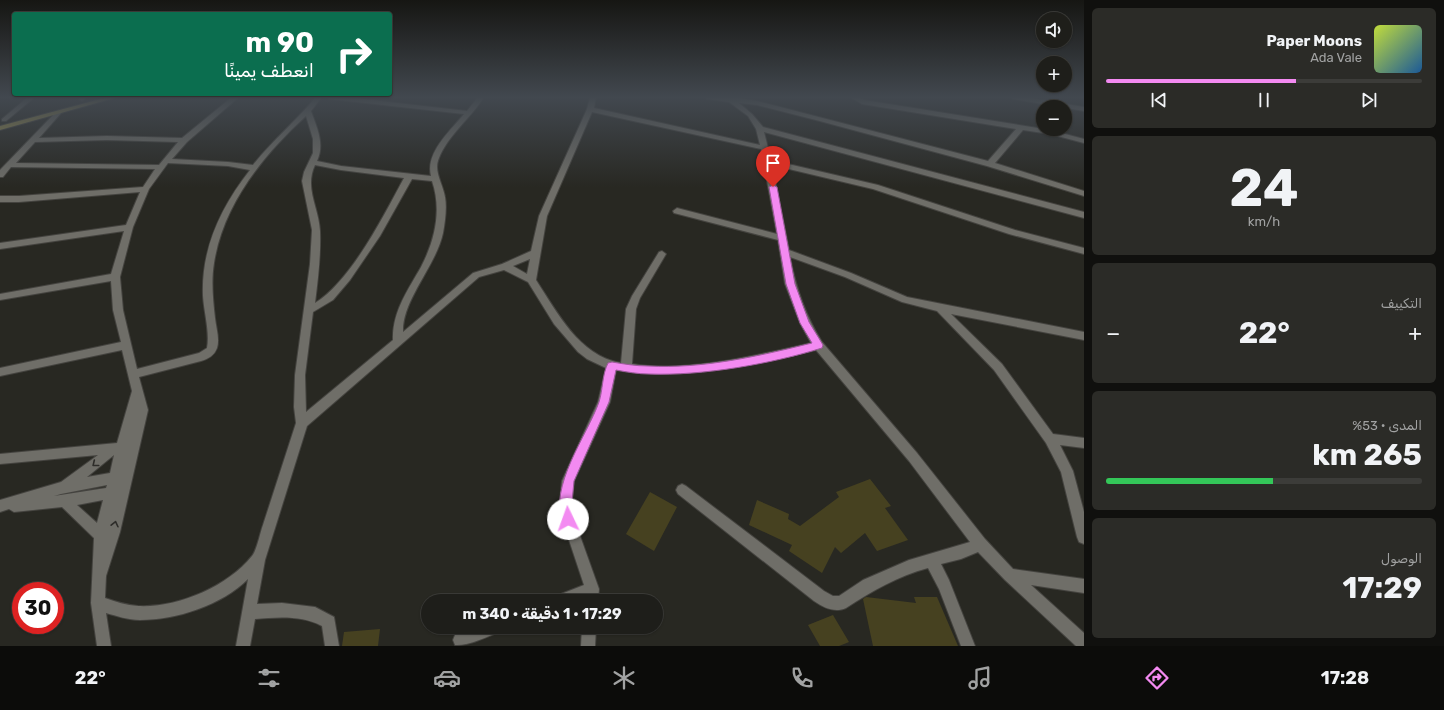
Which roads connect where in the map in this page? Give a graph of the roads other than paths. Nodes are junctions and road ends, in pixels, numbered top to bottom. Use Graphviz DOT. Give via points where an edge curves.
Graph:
graph roads {
  1 [pos="44,127"];
  2 [pos="200,127"];
  3 [pos="289,127"];
  4 [pos="313,127"];
  5 [pos="457,127"];
  6 [pos="582,127"];
  7 [pos="668,127"];
  8 [pos="852,127"];
  9 [pos="1016,127"];
  10 [pos="1021,128"];
  11 [pos="760,129"];
  12 [pos="32,140"];
  13 [pos="184,140"];
  14 [pos="1084,141"];
  15 [pos="765,148"];
  16 [pos="313,162"];
  17 [pos="768,162"];
  18 [pos="163,164"];
  19 [pos="990,164"];
  20 [pos="9,165"];
  21 [pos="256,168"];
  22 [pos="0,174"];
  23 [pos="410,175"];
  24 [pos="434,178"];
  25 [pos="145,189"];
  26 [pos="1084,194"];
  27 [pos="0,199"];
  28 [pos="677,211"];
  29 [pos="1084,215"];
  30 [pos="129,227"];
  31 [pos="783,238"];
  32 [pos="0,246"];
  33 [pos="1084,251"];
  34 [pos="784,252"];
  35 [pos="535,253"];
  36 [pos="662,254"];
  37 [pos="505,266"];
  38 [pos="115,277"];
  39 [pos="532,280"];
  40 [pos="0,297"];
  41 [pos="941,309"];
  42 [pos="308,311"];
  43 [pos="1084,336"];
  44 [pos="398,342"];
  45 [pos="126,345"];
  46 [pos="818,345"];
  47 [pos="612,366"];
  48 [pos="626,369"];
  49 [pos="0,372"];
  50 [pos="134,374"];
  51 [pos="138,390"];
  52 [pos="302,423"];
  53 [pos="124,438"];
  54 [pos="1050,439"];
  55 [pos="1084,443"];
  56 [pos="114,448"];
  57 [pos="0,459"];
  58 [pos="120,477"];
  59 [pos="61,488"];
  60 [pos="682,490"];
  61 [pos="123,491"];
  62 [pos="110,493"];
  63 [pos="64,501"];
  64 [pos="0,506"];
  65 [pos="101,535"];
  66 [pos="1084,537"];
  67 [pos="980,544"];
  68 [pos="258,560"];
  69 [pos="931,560"];
  70 [pos="100,574"];
  71 [pos="1010,575"];
  72 [pos="1084,586"];
  73 [pos="591,594"];
  74 [pos="98,603"];
  75 [pos="250,612"];
  76 [pos="476,634"];
  77 [pos="589,634"];
  78 [pos="460,640"];
  79 [pos="1084,643"];
  80 [pos="104,646"];
  81 [pos="243,646"];
  82 [pos="332,646"];
  83 [pos="588,646"];
  84 [pos="968,646"];
  1 -- 12 [label="street"];
  2 -- 13 [label="street"];
  3 -- 21 [label="street"];
  4 -- 16 [label="street" via="317,139 317,153"];
  5 -- 24 [label="street" via="440,148 434,162"];
  6 -- 35 [label="street" via="543,216"];
  7 -- 15 [label="street"];
  8 -- 19 [label="street"];
  9 -- 10 [label="street"];
  10 -- 14 [label="street"];
  10 -- 19 [label="street"];
  11 -- 15 [label="street"];
  11 -- 29 [label="street"];
  12 -- 13 [label="street"];
  12 -- 20 [label="street"];
  13 -- 18 [label="street"];
  15 -- 17 [label="street"];
  16 -- 23 [label="street" via="341,168"];
  16 -- 42 [label="street" via="306,181 316,230 315,264"];
  17 -- 31 [label="street"];
  17 -- 33 [label="street" via="875,186 1012,232"];
  18 -- 20 [label="street"];
  18 -- 21 [label="street" via="228,164"];
  18 -- 25 [label="street"];
  19 -- 26 [label="street"];
  20 -- 22 [label="street"];
  21 -- 50 [label="street" via="232,200 211,255 208,300 212,349 201,357"];
  23 -- 24 [label="street"];
  23 -- 42 [label="street" via="376,236 347,278 330,298"];
  24 -- 44 [label="street" via="441,200 439,232 402,314 398,325"];
  25 -- 27 [label="street"];
  25 -- 30 [label="street"];
  28 -- 31 [label="street"];
  30 -- 32 [label="street"];
  30 -- 38 [label="street"];
  31 -- 34 [label="street"];
  34 -- 41 [label="street" via="848,275 905,300"];
  34 -- 46 [label="street" via="790,284 805,323"];
  35 -- 37 [label="street"];
  35 -- 39 [label="street"];
  36 -- 48 [label="street" via="631,309"];
  37 -- 39 [label="street"];
  37 -- 44 [label="street" via="476,276"];
  38 -- 40 [label="street"];
  38 -- 45 [label="street" via="118,310"];
  39 -- 47 [label="street" via="580,348"];
  41 -- 43 [label="street"];
  41 -- 54 [label="street" via="998,367"];
  42 -- 52 [label="street" via="300,376"];
  44 -- 52 [label="street"];
  45 -- 49 [label="street"];
  45 -- 50 [label="street"];
  46 -- 48 [label="street" via="759,359 695,369"];
  46 -- 67 [label="street" via="913,457"];
  47 -- 48 [label="street"];
  47 -- 73 [label="street" via="604,402 568,481 566,502 568,519"];
  50 -- 51 [label="street"];
  51 -- 53 [label="street"];
  51 -- 58 [label="street" via="142,410"];
  52 -- 68 [label="street"];
  53 -- 56 [label="street"];
  53 -- 58 [label="street"];
  54 -- 55 [label="street"];
  54 -- 66 [label="street" via="1067,471"];
  56 -- 57 [label="street"];
  56 -- 59 [label="street, one-way"];
  58 -- 59 [label="street"];
  58 -- 61 [label="street"];
  58 -- 62 [label="street"];
  59 -- 64 [label="street"];
  60 -- 69 [label="street" via="819,596 833,603 841,602 868,585"];
  61 -- 62 [label="street"];
  70 -- 61 [label="street, one-way"];
  62 -- 63 [label="street"];
  62 -- 65 [label="street"];
  63 -- 64 [label="street"];
  63 -- 65 [label="street"];
  65 -- 70 [label="street"];
  67 -- 69 [label="street"];
  67 -- 71 [label="street"];
  68 -- 74 [label="street" via="228,586 168,611 146,614 127,612"];
  68 -- 75 [label="street"];
  69 -- 84 [label="street" via="944,585"];
  70 -- 74 [label="street"];
  71 -- 72 [label="street"];
  71 -- 79 [label="street"];
  74 -- 80 [label="street"];
  75 -- 81 [label="street"];
  75 -- 82 [label="street" via="282,610 315,614 329,622"];
  76 -- 78 [label="street"];
  77 -- 83 [label="street"];
}
